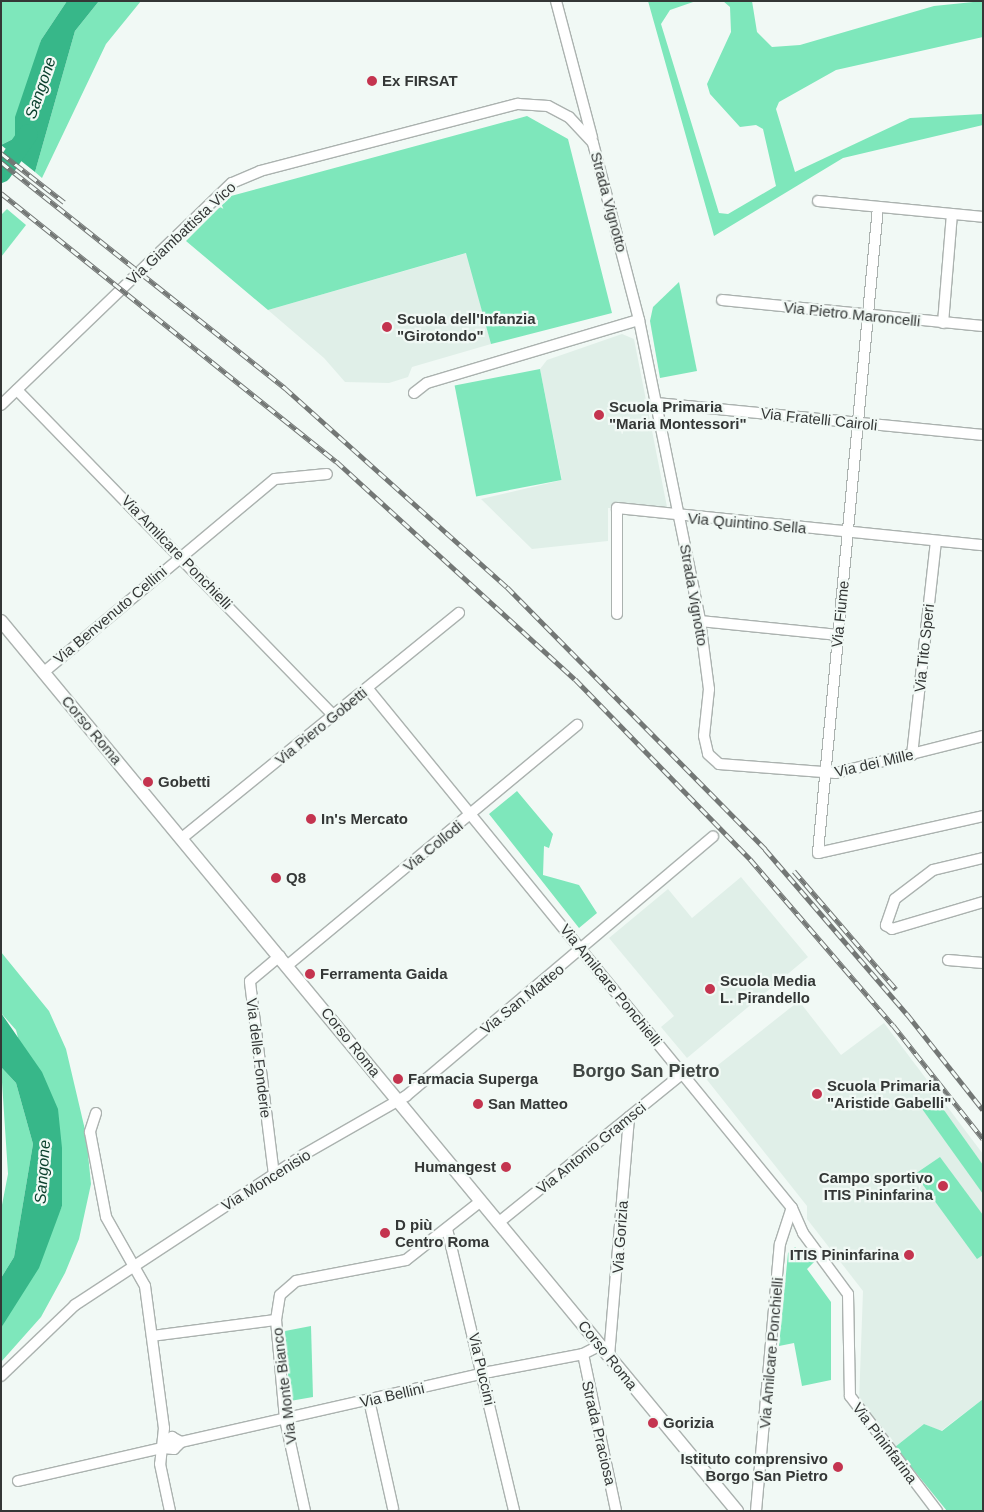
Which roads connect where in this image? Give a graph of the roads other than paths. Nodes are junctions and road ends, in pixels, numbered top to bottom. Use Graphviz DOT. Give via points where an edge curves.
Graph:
graph roads {
  1 [pos="556,1"];
  2 [pos="518,104"];
  3 [pos="594,143"];
  4 [pos="818,201"];
  5 [pos="878,207"];
  6 [pos="952,214"];
  7 [pos="983,217"];
  8 [pos="722,300"];
  9 [pos="871,316"];
  10 [pos="639,320"];
  11 [pos="943,323"];
  12 [pos="983,326"];
  13 [pos="18,390"];
  14 [pos="414,394"];
  15 [pos="656,403"];
  16 [pos="1,404"];
  17 [pos="859,423"];
  18 [pos="983,435"];
  19 [pos="328,474"];
  20 [pos="679,517"];
  21 [pos="848,533"];
  22 [pos="936,542"];
  23 [pos="983,545"];
  24 [pos="181,554"];
  25 [pos="459,613"];
  26 [pos="617,614"];
  27 [pos="1,621"];
  28 [pos="700,621"];
  29 [pos="838,635"];
  30 [pos="44,672"];
  31 [pos="368,689"];
  32 [pos="334,716"];
  33 [pos="577,725"];
  34 [pos="983,736"];
  35 [pos="708,754"];
  36 [pos="912,755"];
  37 [pos="824,774"];
  38 [pos="471,815"];
  39 [pos="983,816"];
  40 [pos="713,837"];
  41 [pos="182,838"];
  42 [pos="983,858"];
  43 [pos="983,902"];
  44 [pos="582,950"];
  45 [pos="948,960"];
  46 [pos="284,961"];
  47 [pos="983,963"];
  48 [pos="683,1073"];
  49 [pos="397,1099"];
  50 [pos="96,1113"];
  51 [pos="629,1117"];
  52 [pos="274,1175"];
  53 [pos="481,1201"];
  54 [pos="792,1208"];
  55 [pos="498,1223"];
  56 [pos="446,1229"];
  57 [pos="136,1263"];
  58 [pos="276,1320"];
  59 [pos="152,1336"];
  60 [pos="601,1345"];
  61 [pos="583,1354"];
  62 [pos="609,1356"];
  63 [pos="484,1373"];
  64 [pos="1,1376"];
  65 [pos="369,1400"];
  66 [pos="285,1419"];
  67 [pos="165,1447"];
  68 [pos="18,1481"];
  69 [pos="393,1508"];
  70 [pos="170,1511"];
  71 [pos="304,1511"];
  72 [pos="514,1511"];
  73 [pos="616,1511"];
  74 [pos="737,1511"];
  75 [pos="756,1511"];
  76 [pos="938,1511"];
  1 -- 3 [label="street, Strada Vignotto"];
  2 -- 3 [label="street, Strada Vignotto" via="561,111"];
  2 -- 13 [label="street, Via Giambattista Vico" via="260,171 232,183"];
  3 -- 10 [label="street, Strada Vignotto"];
  4 -- 5 [label="street"];
  5 -- 6 [label="street"];
  5 -- 9 [label="street, Via Fiume"];
  6 -- 7 [label="street"];
  6 -- 11 [label="street"];
  8 -- 9 [label="street, Via Pietro Maroncelli"];
  9 -- 11 [label="street, Via Pietro Maroncelli"];
  9 -- 17 [label="street, Via Fiume"];
  10 -- 14 [label="street" via="427,383"];
  10 -- 15 [label="street, Strada Vignotto"];
  11 -- 12 [label="street, Via Pietro Maroncelli"];
  13 -- 16 [label="street, Via Giambattista Vico"];
  13 -- 24 [label="street, Via Amilcare Ponchielli"];
  15 -- 17 [label="street, Via Fratelli Cairoli"];
  15 -- 20 [label="street, Strada Vignotto"];
  17 -- 18 [label="street, Via Fratelli Cairoli"];
  17 -- 21 [label="street, Via Fiume"];
  19 -- 24 [label="street, Via Benvenuto Cellini" via="275,479"];
  20 -- 21 [label="street, Via Quintino Sella"];
  20 -- 26 [label="street, Via Quintino Sella" via="617,508"];
  20 -- 28 [label="street, Strada Vignotto"];
  21 -- 22 [label="street, Via Quintino Sella"];
  21 -- 29 [label="street, Via Fiume"];
  22 -- 23 [label="street, Via Quintino Sella"];
  22 -- 36 [label="street, Via Tito Speri"];
  24 -- 30 [label="street, Via Benvenuto Cellini"];
  24 -- 32 [label="street, Via Amilcare Ponchielli"];
  25 -- 31 [label="street, Via Piero Gobetti"];
  27 -- 30 [label="street, Corso Roma"];
  28 -- 29 [label="street"];
  28 -- 35 [label="street, Strada Vignotto" via="709,689 704,736"];
  29 -- 37 [label="street, Via Fiume"];
  30 -- 41 [label="street, Corso Roma"];
  31 -- 32 [label="street, Via Piero Gobetti"];
  31 -- 38 [label="street, Via Amilcare Ponchielli"];
  32 -- 41 [label="street, Via Piero Gobetti"];
  33 -- 38 [label="street, Via Collodi"];
  34 -- 36 [label="street, Via dei Mille"];
  35 -- 37 [label="street, Via dei Mille" via="719,764"];
  36 -- 37 [label="street, Via dei Mille"];
  37 -- 39 [label="street, Via Fiume" via="818,853"];
  38 -- 44 [label="street, Via Amilcare Ponchielli"];
  38 -- 46 [label="street, Via Collodi"];
  40 -- 44 [label="street, Via San Matteo"];
  41 -- 46 [label="street, Corso Roma"];
  42 -- 43 [label="street" via="933,870 895,899 886,925 892,929"];
  44 -- 48 [label="street, Via Amilcare Ponchielli"];
  44 -- 49 [label="street, Via San Matteo"];
  45 -- 47 [label="street"];
  46 -- 49 [label="street, Corso Roma"];
  46 -- 52 [label="street, Via delle Fonderie" via="250,981"];
  48 -- 51 [label="street, Via Antonio Gramsci"];
  48 -- 54 [label="street, Via Amilcare Ponchielli"];
  49 -- 52 [label="street, Via Moncenisio"];
  49 -- 53 [label="street, Corso Roma"];
  50 -- 57 [label="street" via="90,1132 106,1217"];
  51 -- 55 [label="street, Via Antonio Gramsci"];
  51 -- 62 [label="street, Via Gorizia"];
  52 -- 57 [label="street, Via Moncenisio"];
  53 -- 55 [label="street, Corso Roma"];
  53 -- 56 [label="street, Via Monte Bianco"];
  54 -- 75 [label="street, Via Amilcare Ponchielli" via="780,1244"];
  54 -- 76 [label="street, Via Pininfarina" via="803,1233 848,1294 850,1396"];
  55 -- 60 [label="street, Corso Roma"];
  56 -- 58 [label="street, Via Monte Bianco" via="406,1260 296,1280 280,1295"];
  56 -- 63 [label="street, Via Puccini"];
  57 -- 59 [label="street" via="145,1286"];
  57 -- 64 [label="street, Via Moncenisio" via="52,1323"];
  58 -- 59 [label="street"];
  58 -- 66 [label="street, Via Monte Bianco"];
  59 -- 67 [label="street"];
  60 -- 61 [label="street, Via Bellini"];
  60 -- 62 [label="street, Corso Roma"];
  61 -- 63 [label="street, Via Bellini"];
  61 -- 73 [label="street, Strada Praciosa"];
  62 -- 74 [label="street, Corso Roma"];
  63 -- 65 [label="street, Via Bellini"];
  63 -- 72 [label="street, Via Puccini"];
  65 -- 66 [label="street, Via Bellini"];
  65 -- 69 [label="street"];
  66 -- 67 [label="street, Via Bellini" via="181,1442 172,1437"];
  66 -- 71 [label="street, Via Monte Bianco"];
  67 -- 68 [label="street, Via Bellini"];
  67 -- 70 [label="street" via="160,1464"];
}
